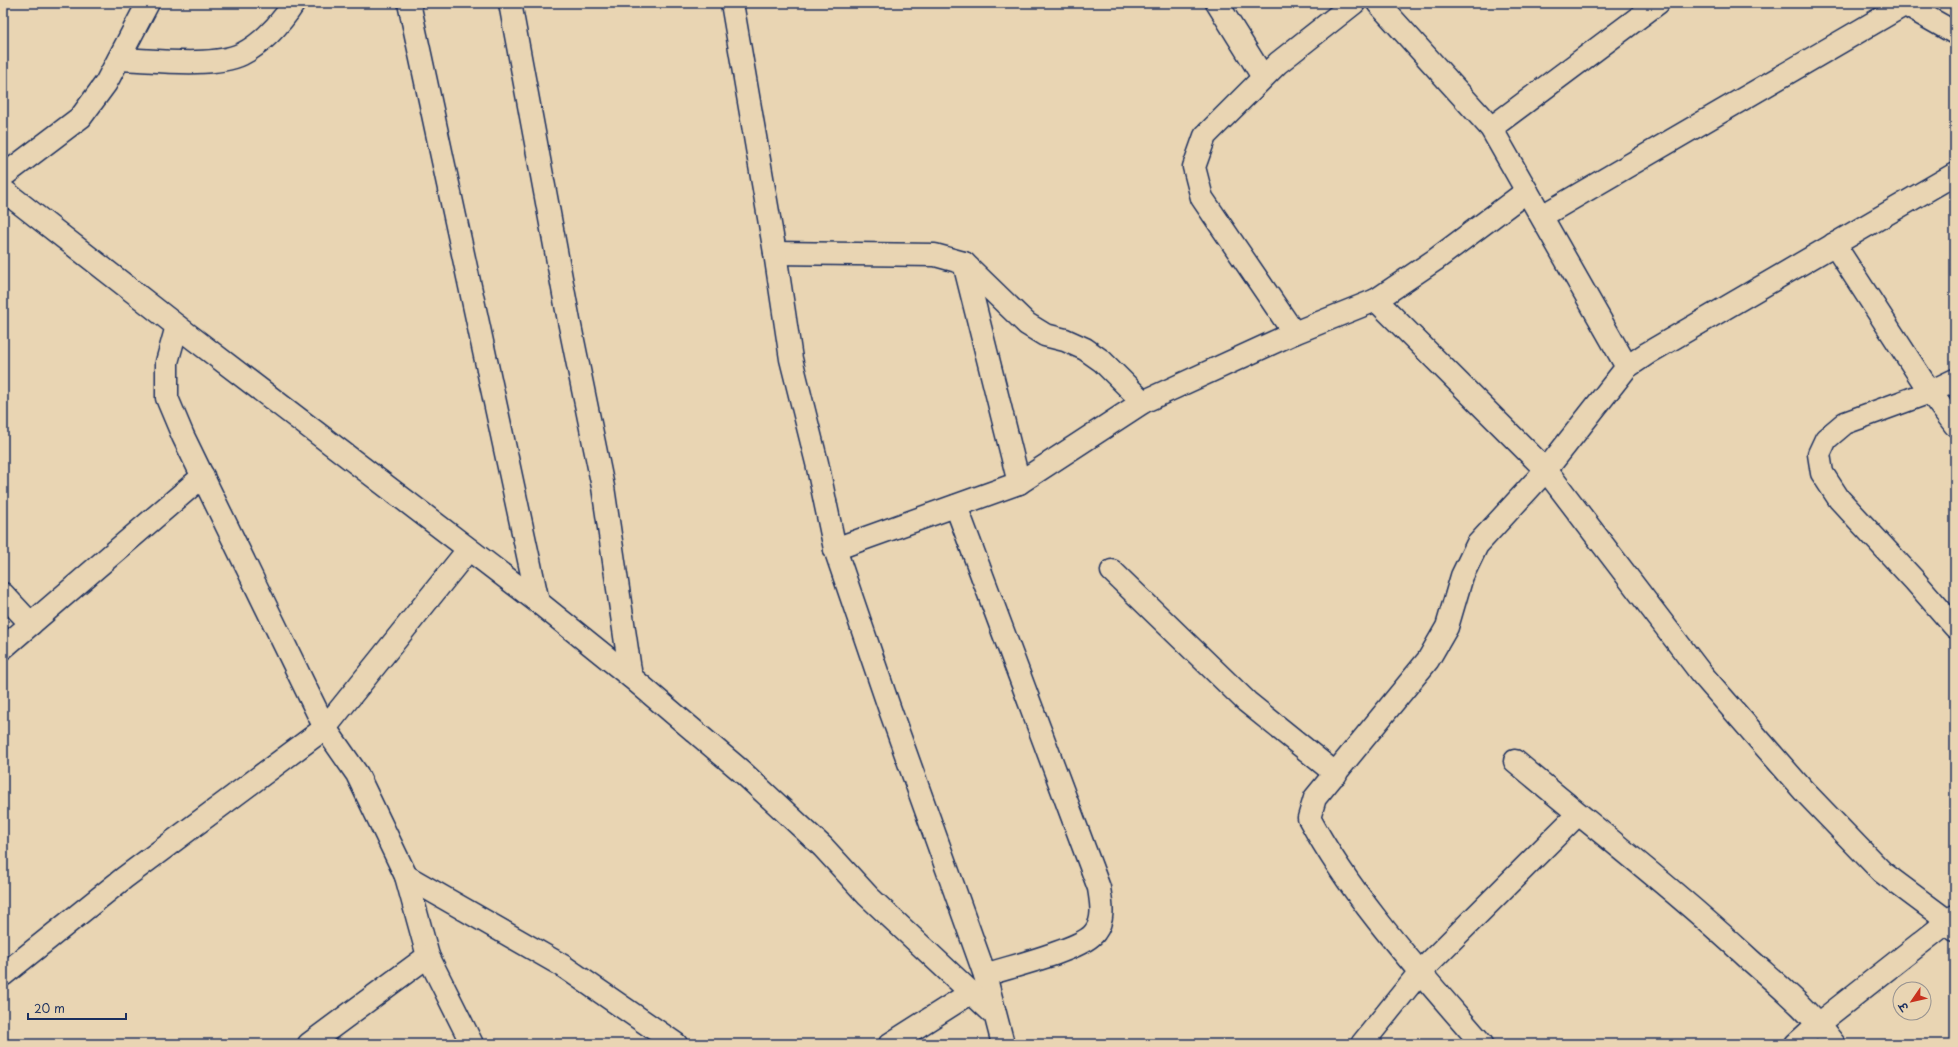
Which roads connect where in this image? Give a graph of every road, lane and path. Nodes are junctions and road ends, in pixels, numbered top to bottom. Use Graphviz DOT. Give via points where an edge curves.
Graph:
graph roads {
  1 [pos="148,3"];
  2 [pos="294,3"];
  3 [pos="409,3"];
  4 [pos="510,3"];
  5 [pos="732,3"];
  6 [pos="1217,3"];
  7 [pos="1354,3"];
  8 [pos="1378,3"];
  9 [pos="1658,3"];
  10 [pos="1903,4"];
  11 [pos="1955,33"];
  12 [pos="119,59"];
  13 [pos="1264,77"];
  14 [pos="1491,128"];
  15 [pos="1955,174"];
  16 [pos="3,176"];
  17 [pos="3,190"];
  18 [pos="1526,191"];
  19 [pos="1542,216"];
  20 [pos="1834,244"];
  21 [pos="775,253"];
  22 [pos="964,263"];
  23 [pos="1376,300"];
  24 [pos="177,326"];
  25 [pos="1294,333"];
  26 [pos="1627,367"];
  27 [pos="1955,380"];
  28 [pos="1930,392"];
  29 [pos="1143,402"];
  30 [pos="1955,425"];
  31 [pos="1546,470"];
  32 [pos="203,476"];
  33 [pos="1019,482"];
  34 [pos="956,506"];
  35 [pos="468,550"];
  36 [pos="835,550"];
  37 [pos="1112,571"];
  38 [pos="3,594"];
  39 [pos="538,602"];
  40 [pos="31,624"];
  41 [pos="1955,627"];
  42 [pos="3,648"];
  43 [pos="631,677"];
  44 [pos="325,728"];
  45 [pos="1515,761"];
  46 [pos="1336,774"];
  47 [pos="1578,814"];
  48 [pos="406,876"];
  49 [pos="1953,923"];
  50 [pos="428,956"];
  51 [pos="1420,972"];
  52 [pos="985,974"];
  53 [pos="3,975"];
  54 [pos="972,992"];
  55 [pos="994,1014"];
  56 [pos="1819,1023"];
  57 [pos="309,1044"];
  58 [pos="472,1044"];
  59 [pos="676,1044"];
  60 [pos="890,1044"];
  61 [pos="1003,1044"];
  62 [pos="1362,1044"];
  63 [pos="1482,1044"];
  64 [pos="1796,1044"];
  65 [pos="1834,1044"];
  1 -- 12 [label="street"];
  2 -- 12 [label="street" via="264,40 240,55 208,62"];
  3 -- 39 [label="street"];
  4 -- 43 [label="street" via="569,321 603,487"];
  5 -- 21 [label="street"];
  6 -- 13 [label="street"];
  7 -- 13 [label="street"];
  8 -- 14 [label="street"];
  9 -- 14 [label="street"];
  10 -- 11 [label="street"];
  10 -- 19 [label="street"];
  12 -- 16 [label="street" via="106,83 81,117"];
  13 -- 25 [label="street" via="1205,136 1194,167 1202,198"];
  14 -- 18 [label="street"];
  15 -- 20 [label="street"];
  17 -- 24 [label="street"];
  18 -- 19 [label="street"];
  18 -- 23 [label="street" via="1435,260"];
  19 -- 26 [label="street"];
  20 -- 26 [label="street"];
  20 -- 28 [label="street"];
  21 -- 22 [label="street" via="935,255"];
  21 -- 36 [label="street" via="791,359 817,462"];
  22 -- 29 [label="street" via="1027,324 1045,335 1085,348 1102,361"];
  22 -- 33 [label="street"];
  23 -- 25 [label="street"];
  23 -- 31 [label="street"];
  24 -- 32 [label="street" via="167,362 167,398"];
  24 -- 35 [label="street"];
  25 -- 29 [label="street"];
  26 -- 31 [label="street"];
  27 -- 28 [label="street"];
  28 -- 30 [label="street"];
  28 -- 41 [label="street" via="1845,423 1826,439 1819,454 1822,473 1839,499"];
  29 -- 33 [label="street"];
  31 -- 46 [label="street" via="1477,545 1462,576 1447,627 1428,660"];
  31 -- 49 [label="street" via="1700,672 1803,790 1882,872"];
  32 -- 40 [label="street"];
  32 -- 44 [label="street"];
  33 -- 34 [label="street"];
  34 -- 36 [label="street"];
  34 -- 52 [label="street" via="1099,888 1102,914 1095,932 1080,944"];
  35 -- 39 [label="street"];
  35 -- 44 [label="street"];
  36 -- 52 [label="street"];
  37 -- 46 [label="street" via="1247,702"];
  38 -- 40 [label="street"];
  39 -- 43 [label="street"];
  40 -- 42 [label="street"];
  43 -- 54 [label="street" via="740,770 823,847 868,896"];
  44 -- 48 [label="street" via="357,774"];
  44 -- 53 [label="street" via="124,878"];
  45 -- 47 [label="street"];
  46 -- 51 [label="street" via="1315,798 1309,818 1353,889"];
  47 -- 51 [label="street"];
  47 -- 56 [label="street" via="1646,868"];
  48 -- 50 [label="street"];
  48 -- 59 [label="street" via="563,966"];
  49 -- 56 [label="street"];
  50 -- 57 [label="street"];
  50 -- 58 [label="street"];
  51 -- 62 [label="street"];
  51 -- 63 [label="street"];
  52 -- 55 [label="street"];
  54 -- 55 [label="street"];
  54 -- 60 [label="street"];
  55 -- 61 [label="street"];
  56 -- 64 [label="street"];
  56 -- 65 [label="street"];
}
